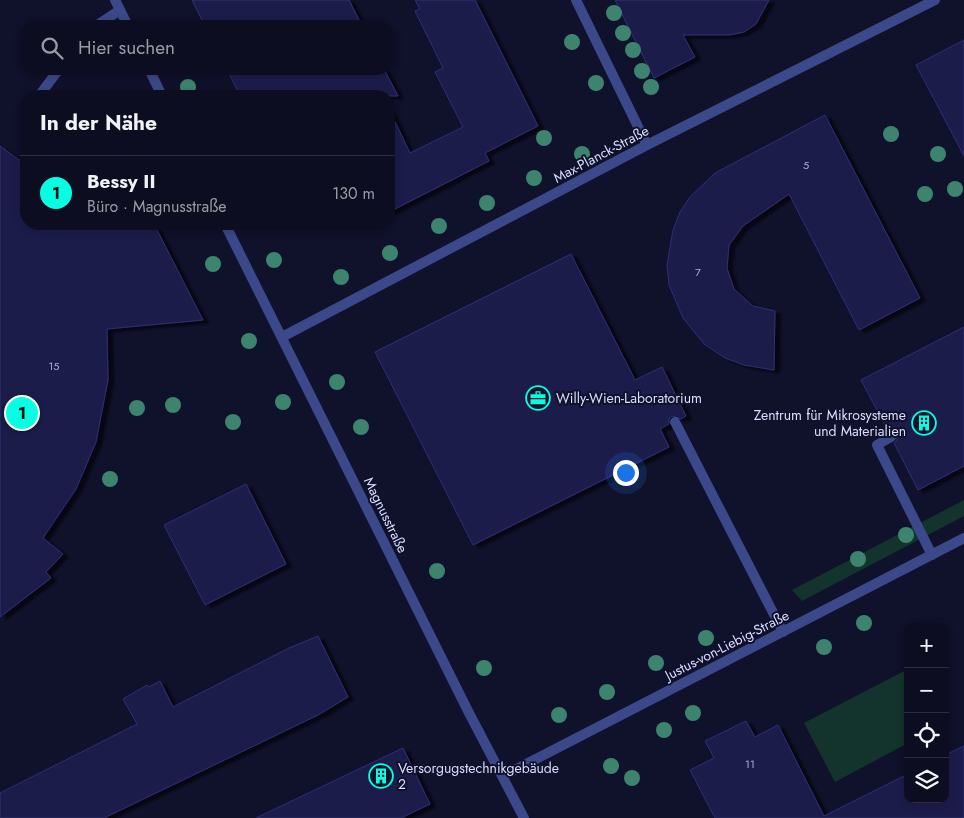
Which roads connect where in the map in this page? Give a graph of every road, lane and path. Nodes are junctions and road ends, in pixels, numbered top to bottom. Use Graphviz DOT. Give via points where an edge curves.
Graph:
graph roads {
  1 [pos="115,0"];
  2 [pos="576,0"];
  3 [pos="935,0"];
  4 [pos="120,10"];
  5 [pos="105,20"];
  6 [pos="125,20"];
  7 [pos="55,75"];
  8 [pos="152,75"];
  9 [pos="43,90"];
  10 [pos="159,90"];
  11 [pos="647,146"];
  12 [pos="228,230"];
  13 [pos="282,337"];
  14 [pos="675,422"];
  15 [pos="891,437"];
  16 [pos="964,538"];
  17 [pos="932,555"];
  18 [pos="783,632"];
  19 [pos="503,776"];
  20 [pos="524,818"];
  1 -- 4 [label="street"];
  2 -- 11 [label="street"];
  3 -- 11 [label="street, Max-Planck-Straße"];
  4 -- 5 [label="street"];
  4 -- 6 [label="street"];
  7 -- 9 [label="street"];
  8 -- 10 [label="street"];
  11 -- 13 [label="street, Max-Planck-Straße"];
  12 -- 13 [label="street, Magnusstraße"];
  13 -- 19 [label="street, Magnusstraße"];
  14 -- 18 [label="street"];
  15 -- 17 [label="street" via="877,445"];
  16 -- 17 [label="street, Justus-von-Liebig-Straße"];
  17 -- 18 [label="street, Justus-von-Liebig-Straße"];
  18 -- 19 [label="street, Justus-von-Liebig-Straße"];
  19 -- 20 [label="street, Magnusstraße"];
}
